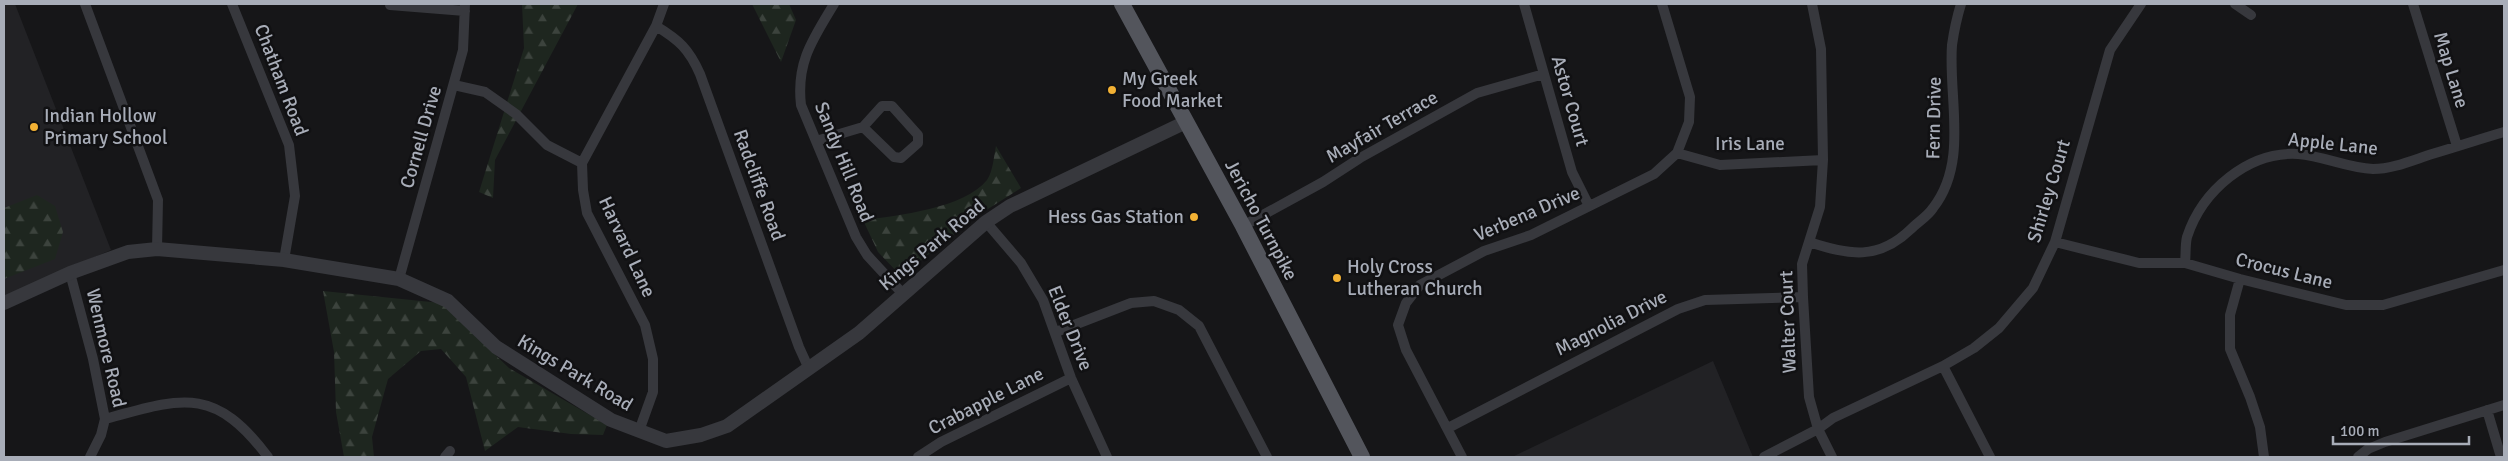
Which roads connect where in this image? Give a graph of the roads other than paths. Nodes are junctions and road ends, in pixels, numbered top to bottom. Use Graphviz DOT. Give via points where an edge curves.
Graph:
graph roads {
  1 [pos="85,4"];
  2 [pos="232,4"];
  3 [pos="664,4"];
  4 [pos="834,4"];
  5 [pos="1122,4"];
  6 [pos="1524,4"];
  7 [pos="1662,4"];
  8 [pos="1812,4"];
  9 [pos="1961,4"];
  10 [pos="2141,4"];
  11 [pos="2235,4"];
  12 [pos="2413,4"];
  13 [pos="390,5"];
  14 [pos="465,7"];
  15 [pos="2251,15"];
  16 [pos="656,26"];
  17 [pos="1544,74"];
  18 [pos="454,85"];
  19 [pos="1186,122"];
  20 [pos="863,127"];
  21 [pos="2504,132"];
  22 [pos="816,141"];
  23 [pos="2457,146"];
  24 [pos="1677,153"];
  25 [pos="1823,160"];
  26 [pos="582,163"];
  27 [pos="1589,206"];
  28 [pos="986,222"];
  29 [pos="1243,226"];
  30 [pos="1809,242"];
  31 [pos="2055,242"];
  32 [pos="157,249"];
  33 [pos="284,260"];
  34 [pos="2185,263"];
  35 [pos="2504,270"];
  36 [pos="70,273"];
  37 [pos="398,279"];
  38 [pos="2240,279"];
  39 [pos="903,294"];
  40 [pos="1803,297"];
  41 [pos="4,303"];
  42 [pos="1056,332"];
  43 [pos="1944,366"];
  44 [pos="810,369"];
  45 [pos="1071,378"];
  46 [pos="2504,405"];
  47 [pos="2487,410"];
  48 [pos="104,419"];
  49 [pos="1448,428"];
  50 [pos="1818,429"];
  51 [pos="639,432"];
  52 [pos="90,457"];
  53 [pos="268,457"];
  54 [pos="918,457"];
  55 [pos="1107,457"];
  56 [pos="1267,457"];
  57 [pos="1362,457"];
  58 [pos="1462,457"];
  59 [pos="1764,457"];
  60 [pos="1832,457"];
  61 [pos="1990,457"];
  62 [pos="2264,457"];
  63 [pos="2358,457"];
  64 [pos="2501,457"];
  1 -- 32 [label="street" via="158,200"];
  2 -- 33 [label="street, Chatham Road" via="289,145 295,196"];
  3 -- 16 [label="street"];
  4 -- 22 [label="street, Sandy Hill Road" via="808,48 799,87 801,105"];
  5 -- 19 [label="main road, Jericho Turnpike"];
  6 -- 17 [label="street, Astor Court"];
  7 -- 24 [label="street, Verbena Drive" via="1690,97 1689,122"];
  8 -- 25 [label="street, Walter Court" via="1821,49"];
  9 -- 30 [label="street, Fern Drive" via="1952,45 1954,135 1950,174 1934,208 1889,246 1867,253 1842,252"];
  10 -- 31 [label="street, Shirley Court" via="2110,50"];
  11 -- 15 [label="street"];
  12 -- 23 [label="street, Map Lane"];
  13 -- 14 [label="street"];
  14 -- 18 [label="street, Cornell Drive" via="463,50"];
  16 -- 26 [label="street"];
  16 -- 44 [label="street, Radcliffe Road" via="690,52 700,74 799,347"];
  17 -- 27 [label="street, Astor Court" via="1572,172"];
  17 -- 29 [label="street, Mayfair Terrace" via="1477,93"];
  18 -- 26 [label="street" via="485,92 516,114 546,145"];
  18 -- 37 [label="street, Cornell Drive"];
  19 -- 28 [label="street, Kings Park Road" via="1010,206"];
  19 -- 29 [label="main road, Jericho Turnpike"];
  20 -- 20 [label="street" via="894,157 901,158 918,143 918,135 892,106 882,106"];
  20 -- 22 [label="street"];
  21 -- 23 [label="street, Apple Lane"];
  22 -- 39 [label="street, Sandy Hill Road" via="856,237 867,255"];
  23 -- 34 [label="street, Apple Lane" via="2374,169 2297,154 2253,163 2221,182 2198,211 2187,238"];
  24 -- 25 [label="street, Iris Lane" via="1720,164"];
  24 -- 27 [label="street, Verbena Drive" via="1654,174"];
  25 -- 30 [label="street, Walter Court" via="1820,206"];
  26 -- 51 [label="street, Harvard Lane" via="587,213 645,325 653,359 653,392"];
  27 -- 49 [label="street, Verbena Drive" via="1531,236 1484,251 1420,285 1406,303 1398,325 1406,350"];
  28 -- 39 [label="street, Kings Park Road"];
  28 -- 42 [label="street, Elder Drive" via="1022,264 1043,300"];
  29 -- 57 [label="main road, Jericho Turnpike"];
  30 -- 40 [label="street, Walter Court" via="1802,264"];
  31 -- 34 [label="street, Crocus Lane" via="2139,263"];
  31 -- 43 [label="street, Shirley Court" via="2033,288 1999,328"];
  32 -- 33 [label="street, Kings Park Road"];
  32 -- 36 [label="street, Kings Park Road" via="128,252"];
  33 -- 37 [label="street, Kings Park Road"];
  34 -- 38 [label="street, Crocus Lane"];
  35 -- 38 [label="street, Crocus Lane" via="2383,305 2346,305"];
  36 -- 41 [label="street, Kings Park Road"];
  36 -- 48 [label="street, Wenmore Road" via="93,359"];
  37 -- 51 [label="street, Kings Park Road" via="448,301 496,347 611,420"];
  38 -- 62 [label="street" via="2230,315 2230,349 2260,426"];
  39 -- 44 [label="street, Kings Park Road" via="859,333"];
  40 -- 49 [label="street, Magnolia Drive" via="1705,300 1678,308"];
  40 -- 50 [label="street, Walter Court" via="1809,398"];
  42 -- 45 [label="street, Elder Drive"];
  42 -- 56 [label="street" via="1131,303 1154,301 1179,310 1198,326"];
  43 -- 50 [label="street, Shirley Court" via="1833,418"];
  43 -- 61 [label="street"];
  44 -- 51 [label="street, Kings Park Road" via="727,426 701,435 666,441"];
  45 -- 54 [label="street, Crabapple Lane" via="941,442"];
  45 -- 55 [label="street, Elder Drive"];
  46 -- 47 [label="street"];
  47 -- 63 [label="street" via="2385,442"];
  47 -- 64 [label="street"];
  48 -- 52 [label="street, Wenmore Road" via="101,435"];
  48 -- 53 [label="street" via="170,401 194,401 216,409 237,423 256,440"];
  49 -- 58 [label="street, Verbena Drive"];
  50 -- 59 [label="street, Shirley Court"];
  50 -- 60 [label="street, Walter Court"];
}
